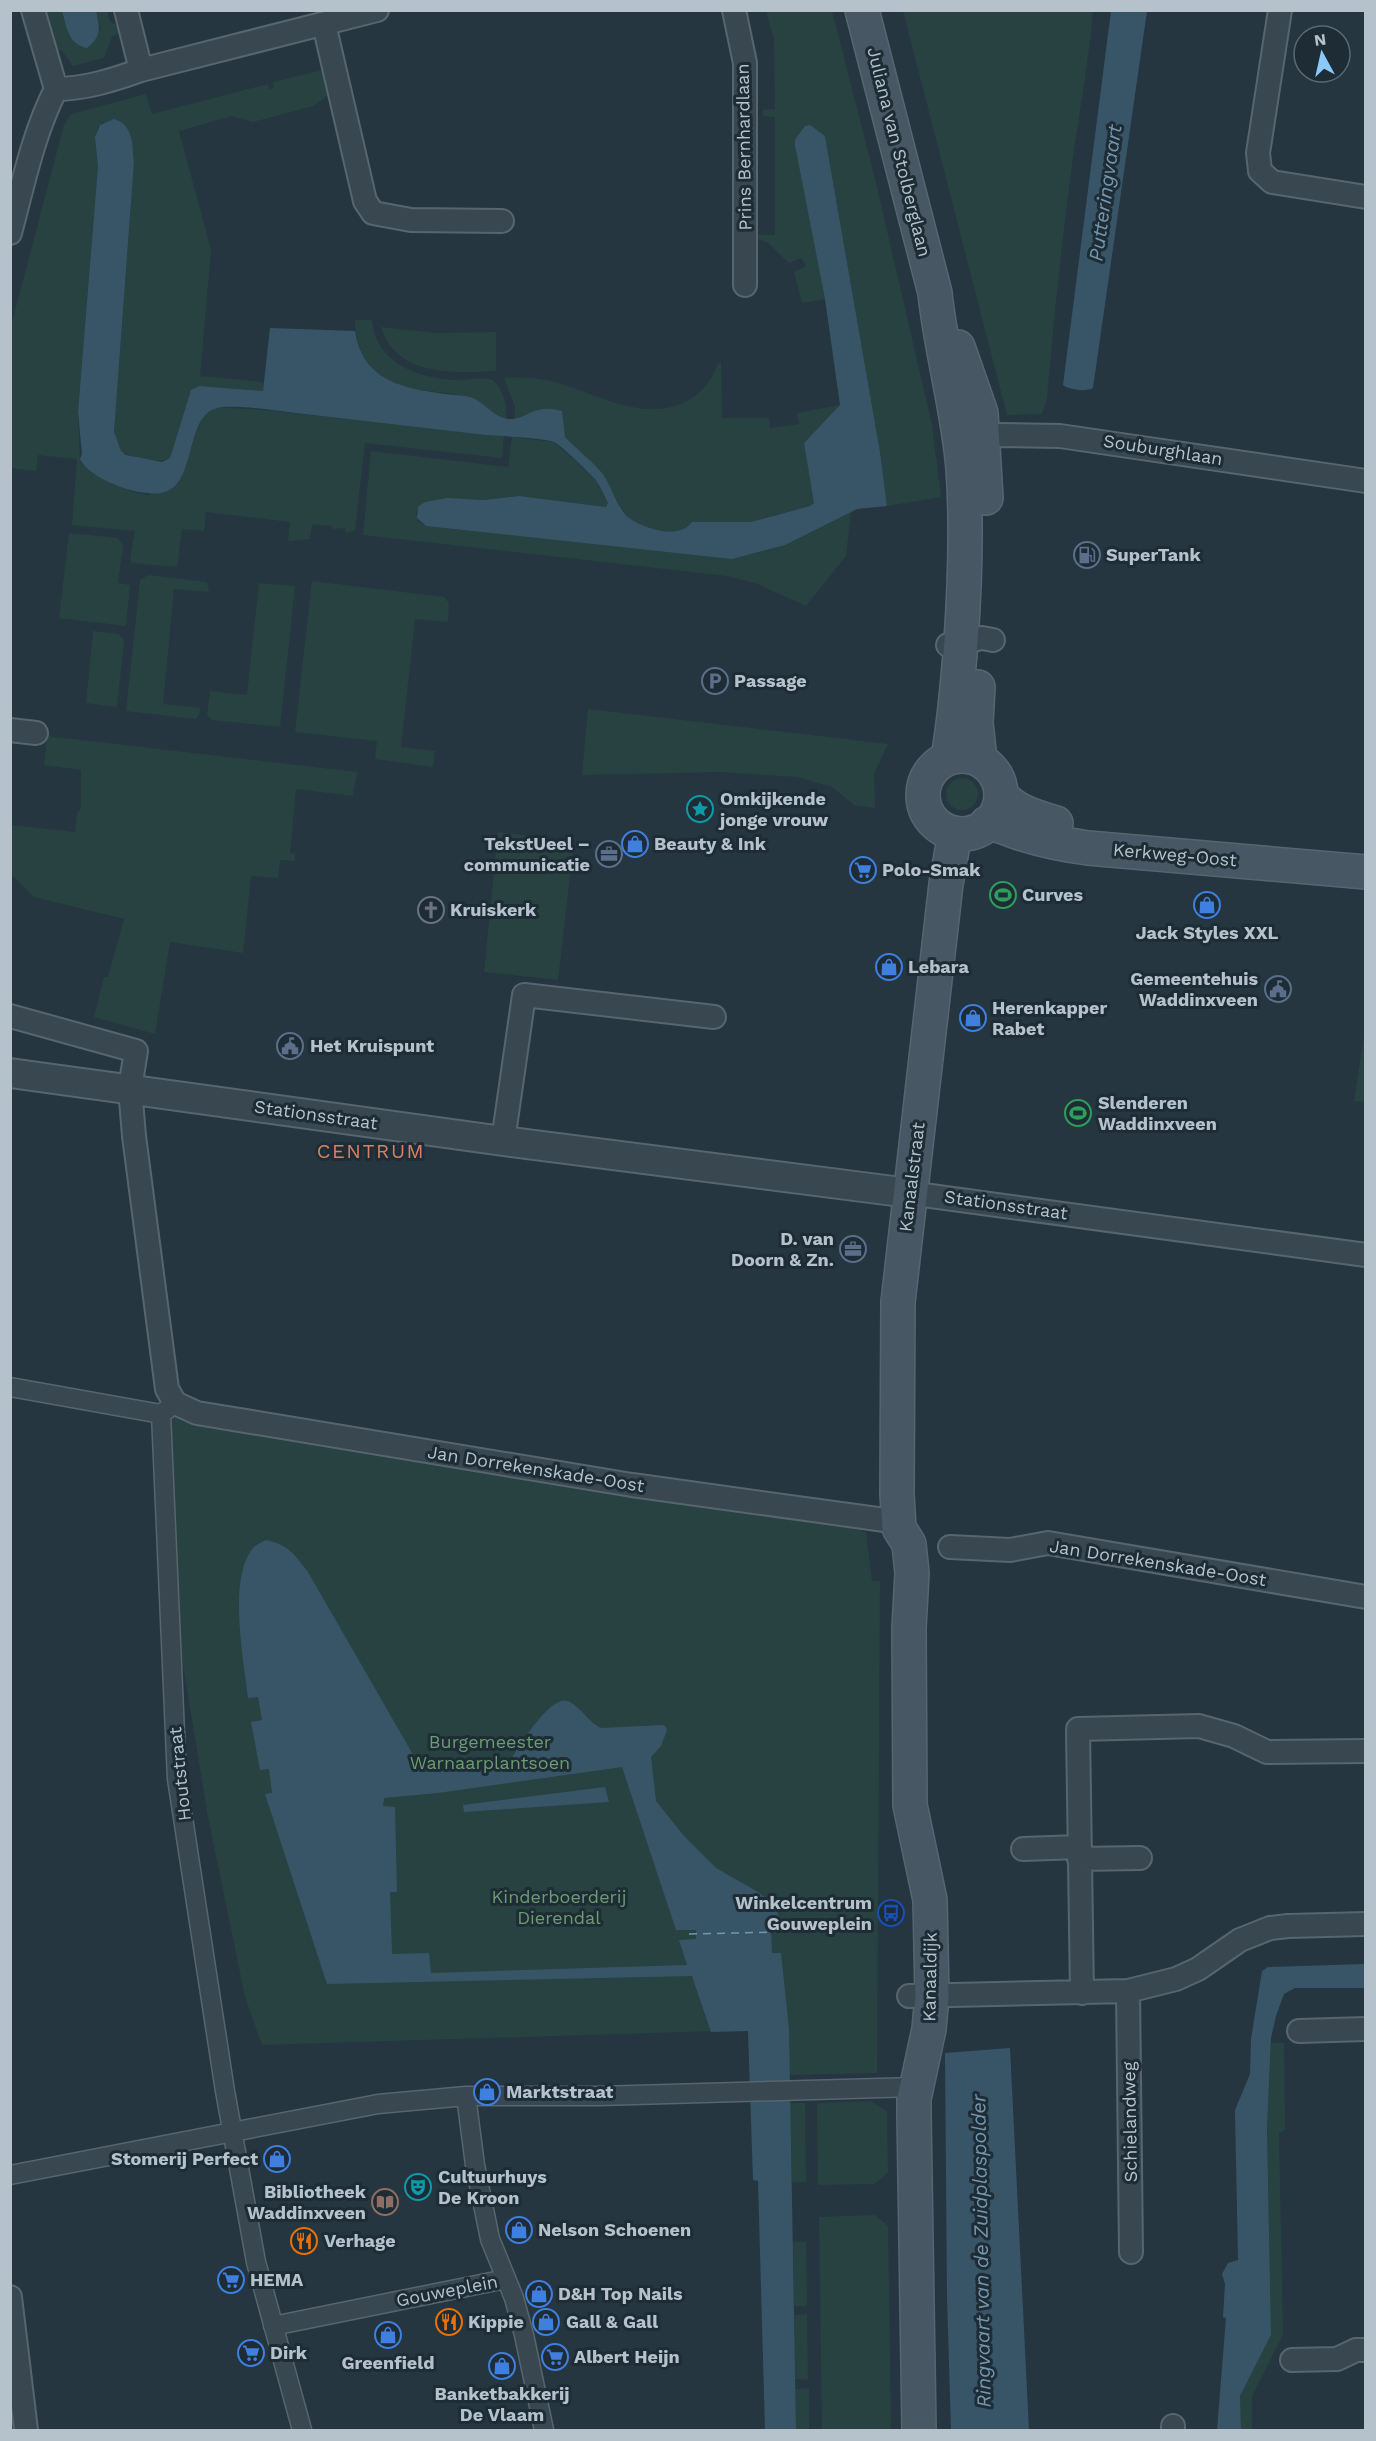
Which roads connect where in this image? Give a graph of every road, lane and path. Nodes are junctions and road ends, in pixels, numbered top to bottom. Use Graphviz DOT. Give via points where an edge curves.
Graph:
graph roads {
  1 [pos="33,10"];
  2 [pos="126,10"];
  3 [pos="734,10"];
  4 [pos="862,10"];
  5 [pos="1280,10"];
  6 [pos="373,11"];
  7 [pos="324,24"];
  8 [pos="141,70"];
  9 [pos="56,89"];
  10 [pos="1365,197"];
  11 [pos="502,221"];
  12 [pos="10,233"];
  13 [pos="745,285"];
  14 [pos="971,438"];
  15 [pos="1365,481"];
  16 [pos="10,730"];
  17 [pos="36,734"];
  18 [pos="964,759"];
  19 [pos="1001,794"];
  20 [pos="987,823"];
  21 [pos="955,833"];
  22 [pos="1365,857"];
  23 [pos="1365,872"];
  24 [pos="10,1016"];
  25 [pos="714,1017"];
  26 [pos="10,1073"];
  27 [pos="130,1088"];
  28 [pos="502,1141"];
  29 [pos="909,1193"];
  30 [pos="1365,1255"];
  31 [pos="10,1387"];
  32 [pos="168,1409"];
  33 [pos="899,1525"];
  34 [pos="951,1547"];
  35 [pos="1365,1597"];
  36 [pos="1365,1751"];
  37 [pos="1023,1849"];
  38 [pos="1079,1853"];
  39 [pos="1140,1858"];
  40 [pos="1365,1924"];
  41 [pos="1128,1991"];
  42 [pos="1082,1993"];
  43 [pos="920,1996"];
  44 [pos="1365,2029"];
  45 [pos="1299,2031"];
  46 [pos="895,2088"];
  47 [pos="466,2096"];
  48 [pos="232,2131"];
  49 [pos="10,2175"];
  50 [pos="1131,2252"];
  51 [pos="506,2279"];
  52 [pos="10,2297"];
  53 [pos="273,2326"];
  54 [pos="1365,2350"];
  55 [pos="1292,2360"];
  56 [pos="26,2430"];
  57 [pos="302,2430"];
  58 [pos="544,2430"];
  59 [pos="904,2430"];
  60 [pos="919,2430"];
  1 -- 9 [label="street"];
  2 -- 8 [label="street"];
  3 -- 13 [label="street, Prins Bernhardlaan" via="745,63"];
  4 -- 14 [label="main road, Juliana van Stolberglaan" via="935,292 940,336"];
  5 -- 10 [label="street" via="1258,153 1260,171 1272,182"];
  6 -- 7 [label="street"];
  7 -- 8 [label="street"];
  7 -- 11 [label="street" via="365,201 373,213 411,220"];
  8 -- 9 [label="street" via="74,89"];
  9 -- 12 [label="street" via="37,134"];
  14 -- 15 [label="street, Souburghlaan" via="1060,436"];
  14 -- 18 [label="main road, Juliana van Stolberglaan" via="967,554 971,642 955,721"];
  16 -- 17 [label="street"];
  18 -- 19 [label="main road" via="993,772"];
  18 -- 21 [label="main road" via="936,766 928,775 923,796 930,816"];
  19 -- 20 [label="main road"];
  19 -- 22 [label="main road, Kerkweg-Oost" via="1007,803 1030,815 1069,827 1195,843"];
  20 -- 21 [label="main road" via="973,832"];
  20 -- 23 [label="main road, Kerkweg-Oost" via="1064,845"];
  21 -- 29 [label="main road, Kanaalstraat"];
  24 -- 27 [label="street" via="136,1051"];
  25 -- 28 [label="street" via="524,995"];
  26 -- 27 [label="street, Stationsstraat"];
  27 -- 28 [label="street, Stationsstraat"];
  27 -- 32 [label="street"];
  28 -- 29 [label="street, Stationsstraat"];
  29 -- 30 [label="street, Stationsstraat"];
  29 -- 33 [label="main road, Kanaalstraat" via="898,1302"];
  31 -- 32 [label="street, Jan Dorrekenskade-Oost"];
  32 -- 33 [label="street, Jan Dorrekenskade-Oost"];
  32 -- 48 [label="street, Houtstraat" via="177,1779"];
  33 -- 43 [label="main road, Kanaaldijk" via="911,1551 910,1805 930,1900"];
  34 -- 35 [label="street, Jan Dorrekenskade-Oost" via="1010,1550 1048,1543"];
  36 -- 38 [label="street" via="1267,1752 1234,1736 1198,1726 1078,1729"];
  37 -- 38 [label="street"];
  38 -- 39 [label="street"];
  38 -- 42 [label="street"];
  40 -- 41 [label="street" via="1270,1929 1240,1940 1176,1979"];
  41 -- 42 [label="street"];
  41 -- 50 [label="street, Schielandweg"];
  42 -- 43 [label="street"];
  43 -- 46 [label="main road, Kanaaldijk"];
  44 -- 45 [label="street"];
  46 -- 47 [label="street"];
  46 -- 59 [label="main road, Kanaaldijk"];
  46 -- 60 [label="main road, Kanaaldijk" via="914,2115"];
  47 -- 48 [label="street" via="378,2104"];
  47 -- 51 [label="street, Gouweplein" via="490,2239"];
  48 -- 49 [label="street"];
  48 -- 53 [label="street, Houtstraat" via="256,2262"];
  51 -- 53 [label="street, Gouweplein"];
  51 -- 58 [label="street" via="525,2336"];
  52 -- 56 [label="street"];
  53 -- 57 [label="street, Houtstraat"];
  54 -- 55 [label="street" via="1337,2358"];
}
